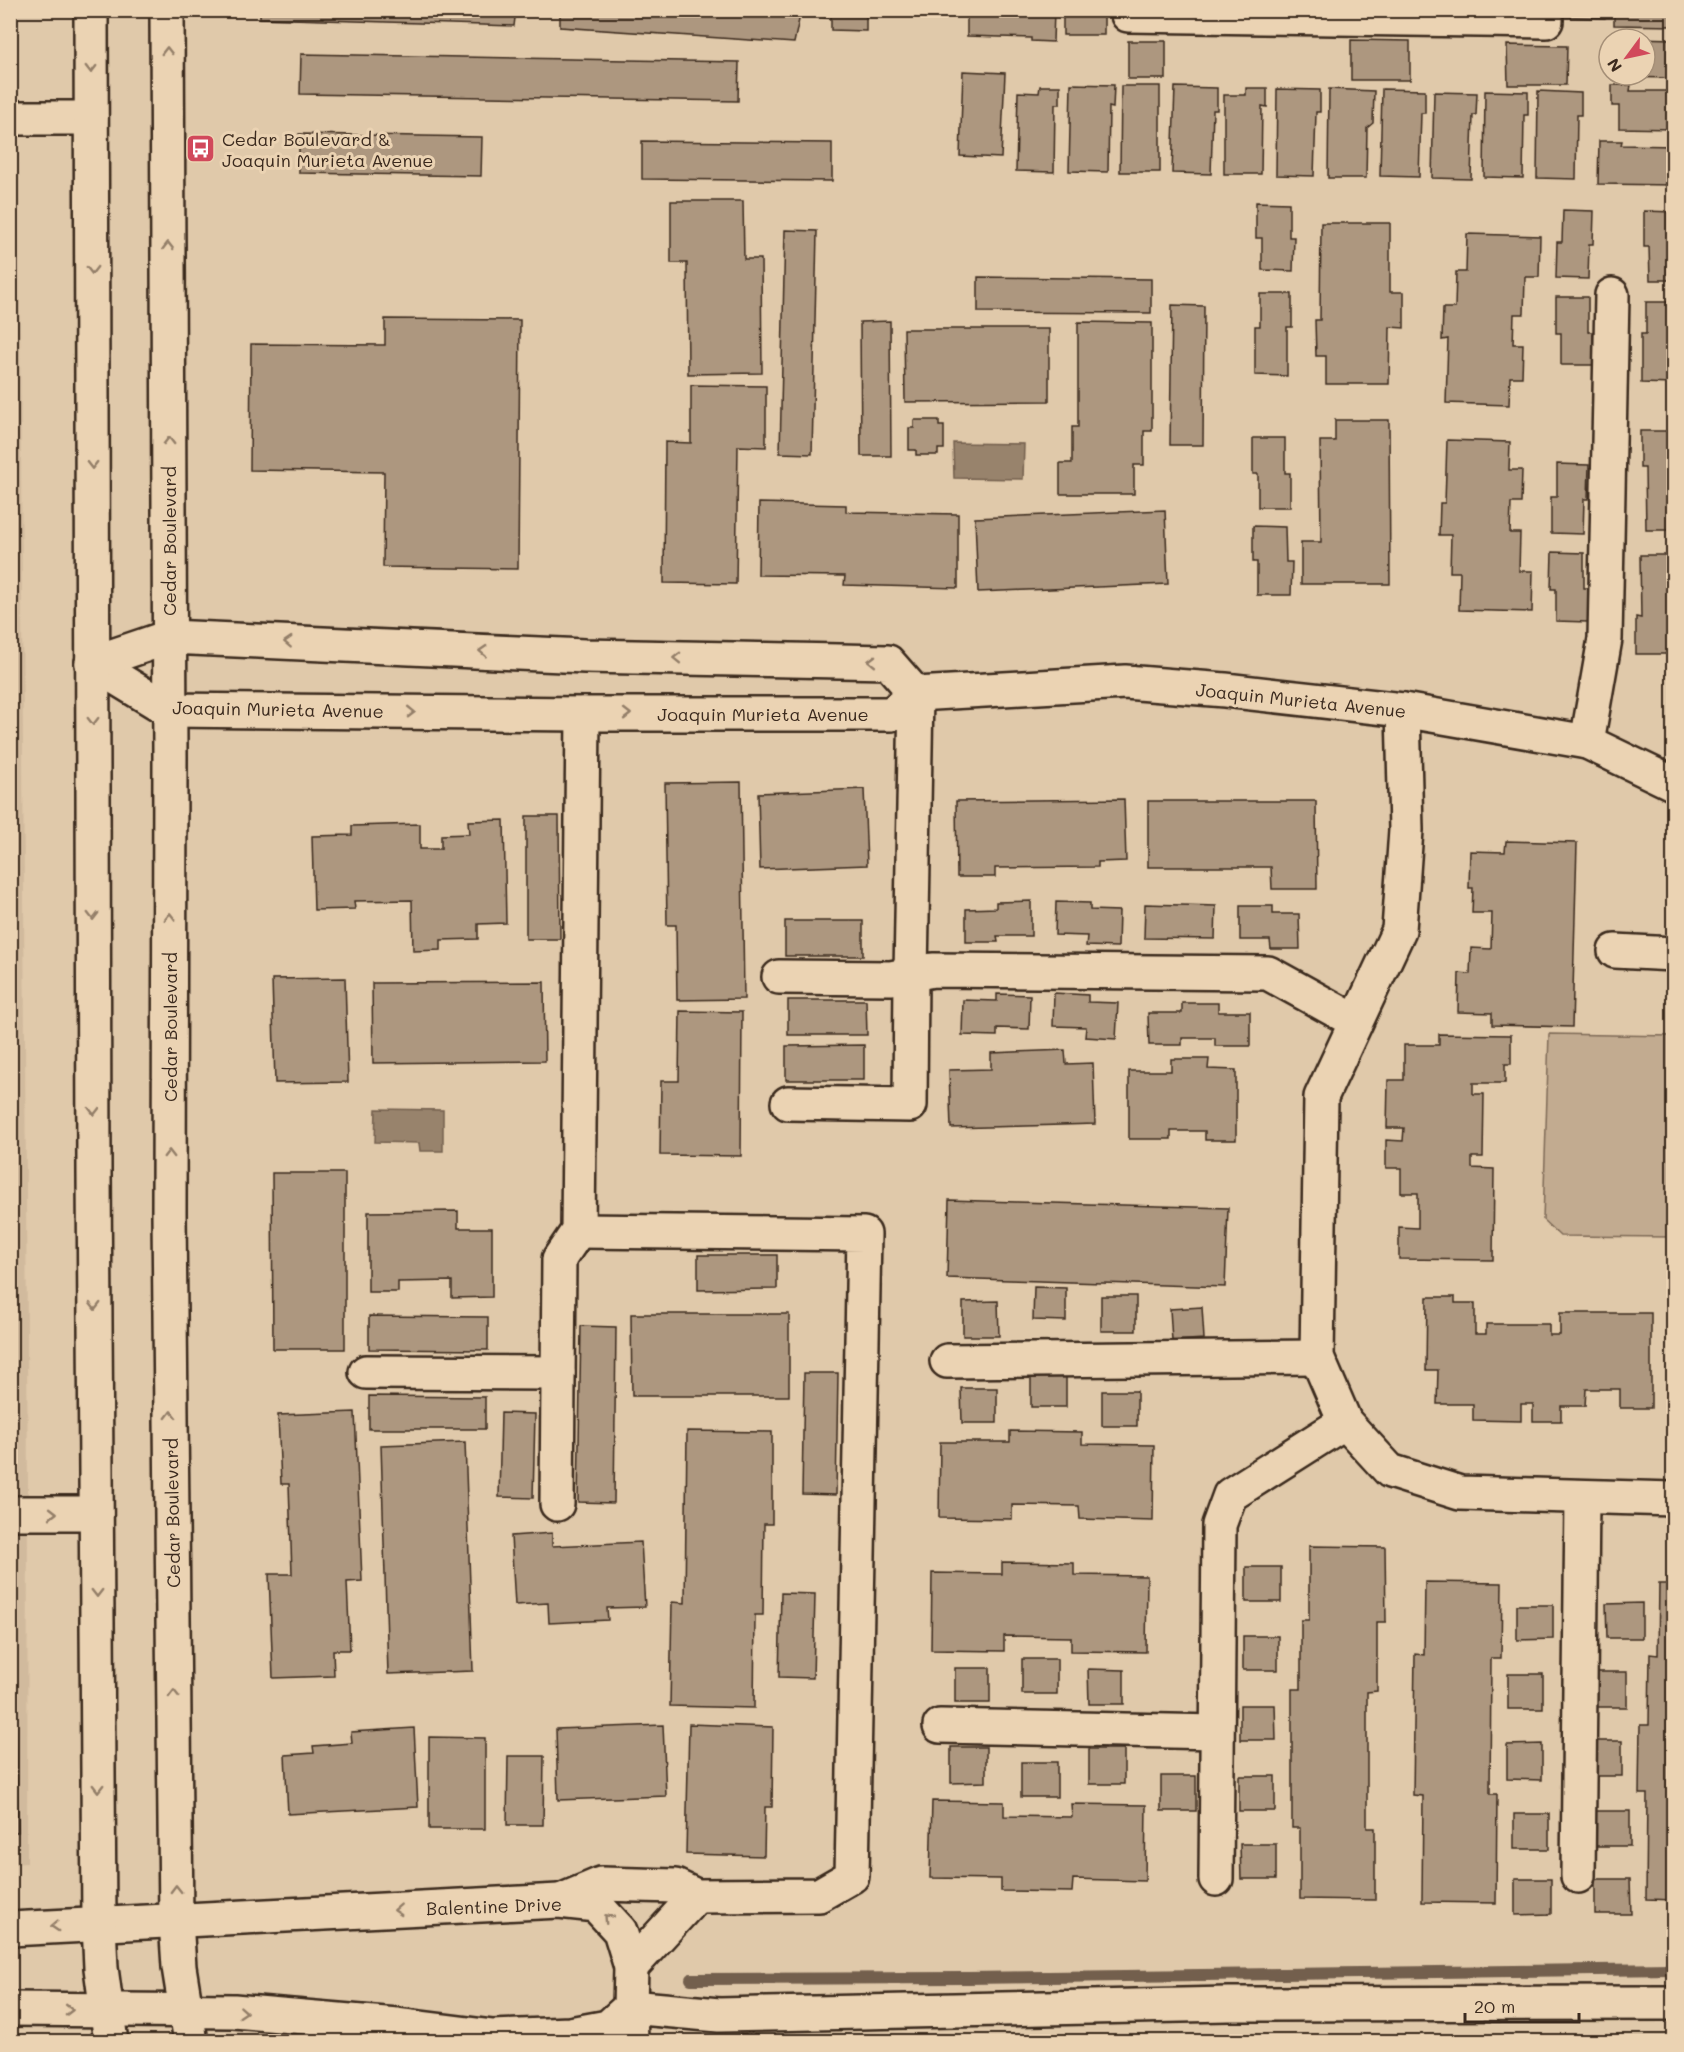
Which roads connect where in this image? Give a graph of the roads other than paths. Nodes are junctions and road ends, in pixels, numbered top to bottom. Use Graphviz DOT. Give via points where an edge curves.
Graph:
graph roads {
  1 [pos="91,10"];
  2 [pos="167,10"];
  3 [pos="1128,10"];
  4 [pos="1546,10"];
  5 [pos="10,118"];
  6 [pos="91,118"];
  7 [pos="1612,295"];
  8 [pos="169,637"];
  9 [pos="92,663"];
  10 [pos="916,694"];
  11 [pos="169,710"];
  12 [pos="1403,710"];
  13 [pos="583,714"];
  14 [pos="1587,742"];
  15 [pos="1674,784"];
  16 [pos="1614,951"];
  17 [pos="1674,954"];
  18 [pos="910,974"];
  19 [pos="779,977"];
  20 [pos="1355,1021"];
  21 [pos="788,1104"];
  22 [pos="578,1231"];
  23 [pos="1317,1357"];
  24 [pos="947,1361"];
  25 [pos="366,1372"];
  26 [pos="558,1373"];
  27 [pos="1345,1422"];
  28 [pos="1582,1498"];
  29 [pos="1674,1498"];
  30 [pos="557,1504"];
  31 [pos="10,1513"];
  32 [pos="96,1513"];
  33 [pos="940,1726"];
  34 [pos="1216,1732"];
  35 [pos="1578,1876"];
  36 [pos="1216,1879"];
  37 [pos="696,1896"];
  38 [pos="559,1901"];
  39 [pos="176,1921"];
  40 [pos="99,1924"];
  41 [pos="10,1929"];
  42 [pos="631,1967"];
  43 [pos="1674,2003"];
  44 [pos="630,2007"];
  45 [pos="10,2009"];
  46 [pos="108,2026"];
  47 [pos="188,2026"];
  48 [pos="631,2042"];
  1 -- 6 [label="street, one-way"];
  8 -- 2 [label="street, Cedar Boulevard, one-way"];
  3 -- 4 [label="street" via="1128,15 1546,21"];
  5 -- 6 [label="street"];
  6 -- 9 [label="street, one-way"];
  7 -- 14 [label="street" via="1605,639"];
  8 -- 9 [label="street"];
  10 -- 8 [label="street, one-way" via="888,662 585,656"];
  8 -- 11 [label="street, Cedar Boulevard"];
  9 -- 11 [label="street, Joaquin Murieta Avenue"];
  9 -- 32 [label="street, one-way"];
  10 -- 12 [label="street, Joaquin Murieta Avenue" via="1125,682"];
  13 -- 10 [label="street, Joaquin Murieta Avenue, one-way" via="891,714"];
  10 -- 18 [label="street"];
  11 -- 13 [label="street, Joaquin Murieta Avenue, one-way"];
  39 -- 11 [label="street, Cedar Boulevard, one-way"];
  12 -- 14 [label="street, Joaquin Murieta Avenue"];
  12 -- 20 [label="street" via="1406,830 1399,930"];
  13 -- 22 [label="street"];
  14 -- 15 [label="street, Joaquin Murieta Avenue"];
  16 -- 17 [label="street"];
  18 -- 19 [label="street" via="891,978"];
  18 -- 20 [label="street" via="933,970 1268,973"];
  18 -- 21 [label="street" via="910,1106"];
  20 -- 23 [label="street" via="1321,1097"];
  22 -- 26 [label="street" via="559,1259"];
  22 -- 37 [label="street" via="864,1234 852,1876 819,1895"];
  23 -- 24 [label="street"];
  23 -- 27 [label="street"];
  25 -- 26 [label="street"];
  26 -- 30 [label="street"];
  27 -- 28 [label="street" via="1390,1471 1460,1493"];
  27 -- 34 [label="street" via="1230,1495 1219,1525"];
  28 -- 29 [label="street"];
  28 -- 35 [label="street"];
  31 -- 32 [label="street, one-way"];
  32 -- 40 [label="street, one-way"];
  33 -- 34 [label="street"];
  34 -- 36 [label="street"];
  37 -- 38 [label="street" via="675,1886 601,1884"];
  37 -- 42 [label="street"];
  38 -- 39 [label="street, Balentine Drive, one-way"];
  42 -- 38 [label="street, Balentine Drive, one-way" via="620,1931 596,1905"];
  39 -- 40 [label="street, Balentine Drive"];
  39 -- 47 [label="street, Cedar Boulevard"];
  40 -- 41 [label="street, Balentine Drive, one-way"];
  40 -- 46 [label="street"];
  42 -- 44 [label="street, Balentine Drive"];
  43 -- 44 [label="street" via="1228,2004 719,2015"];
  47 -- 44 [label="street, one-way" via="301,2016 493,2037 570,2034 608,2026"];
  44 -- 48 [label="street, Balentine Drive"];
  45 -- 46 [label="street, one-way"];
  46 -- 47 [label="street"];
}
